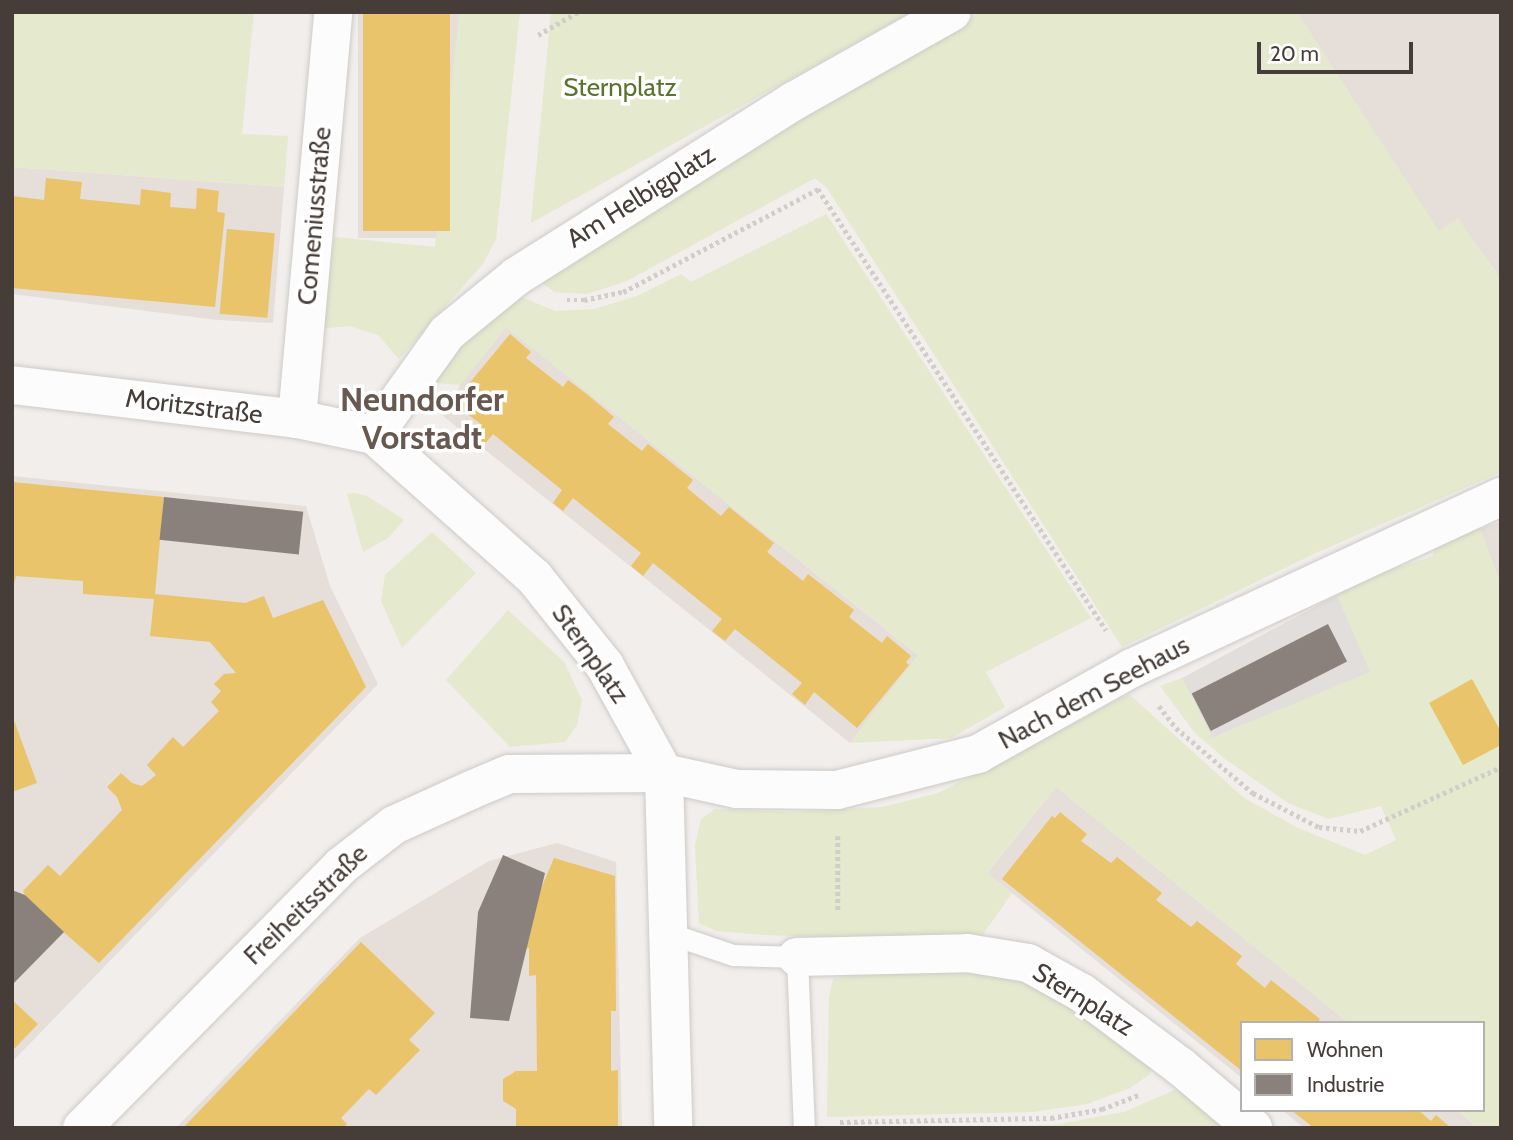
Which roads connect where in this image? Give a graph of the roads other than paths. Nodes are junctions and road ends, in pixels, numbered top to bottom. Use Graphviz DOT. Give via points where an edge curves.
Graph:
graph roads {
  1 [pos="332,12"];
  2 [pos="952,12"];
  3 [pos="12,385"];
  4 [pos="297,419"];
  5 [pos="374,435"];
  6 [pos="1501,497"];
  7 [pos="664,773"];
  8 [pos="668,933"];
  9 [pos="797,957"];
  10 [pos="804,1125"];
  11 [pos="82,1128"];
  12 [pos="673,1128"];
  13 [pos="1253,1128"];
  1 -- 4 [label="street, Comeniusstraße"];
  2 -- 5 [label="street, Am Helbigplatz" via="794,101 516,276 447,333"];
  3 -- 4 [label="street, Moritzstraße"];
  4 -- 5 [label="street, Moritzstraße"];
  5 -- 7 [label="street, Sternplatz" via="534,576 605,666"];
  6 -- 7 [label="street, Nach dem Seehaus" via="1132,668 978,754 837,790 737,789"];
  7 -- 8 [label="street"];
  7 -- 11 [label="street, Freiheitsstraße" via="509,774 394,825 341,866"];
  8 -- 9 [label="lane" via="733,956"];
  8 -- 12 [label="street"];
  9 -- 10 [label="lane"];
  9 -- 13 [label="street, Sternplatz" via="967,953 1028,963 1082,993"];
}
